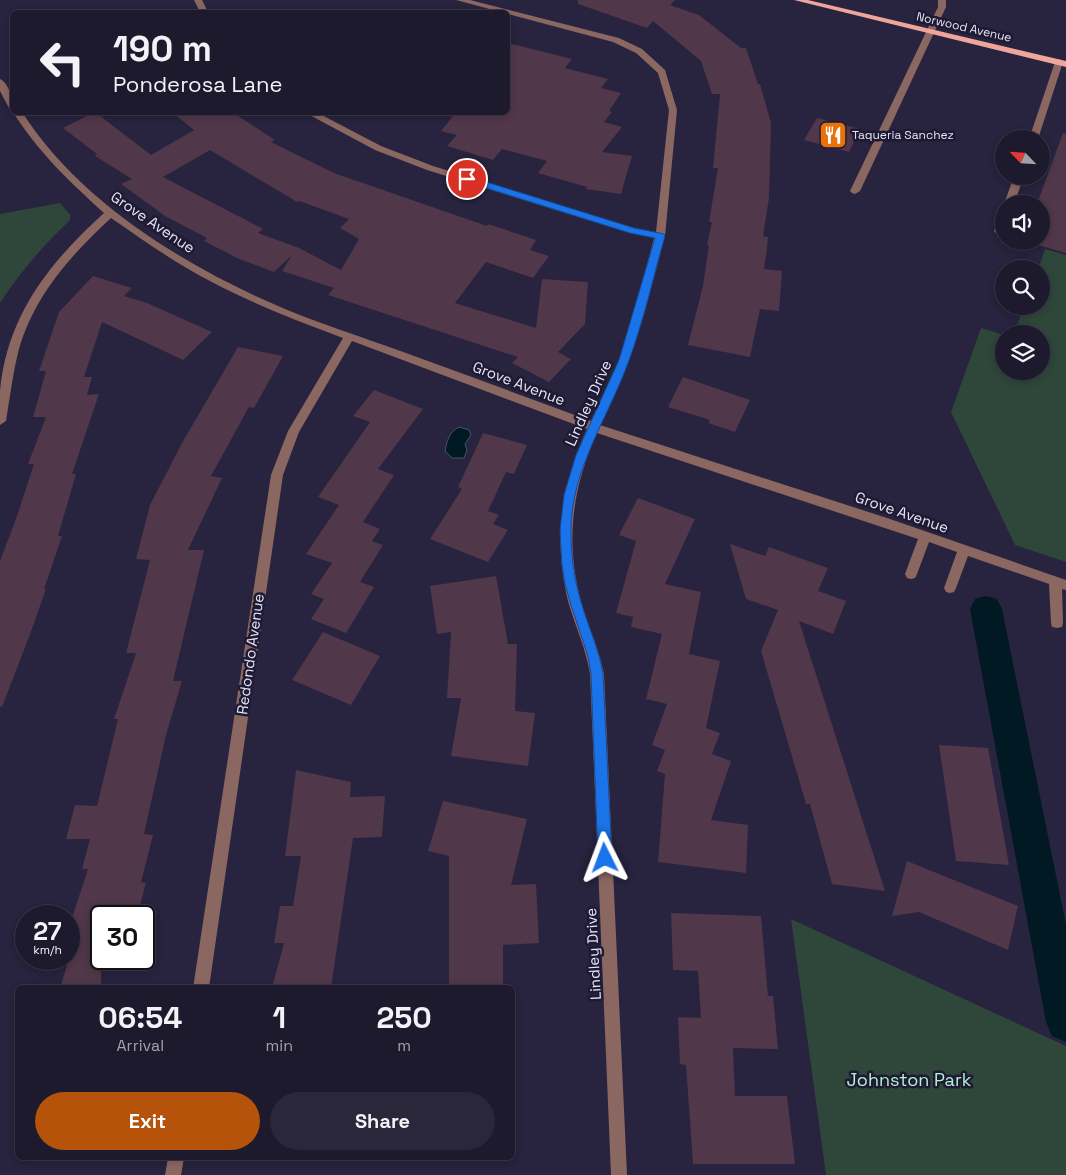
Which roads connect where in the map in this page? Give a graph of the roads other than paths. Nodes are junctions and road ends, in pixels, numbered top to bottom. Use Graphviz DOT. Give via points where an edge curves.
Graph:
graph roads {
  1 [pos="460,0"];
  2 [pos="798,0"];
  3 [pos="942,0"];
  4 [pos="499,10"];
  5 [pos="510,13"];
  6 [pos="931,32"];
  7 [pos="1062,63"];
  8 [pos="0,82"];
  9 [pos="10,102"];
  10 [pos="19,115"];
  11 [pos="314,115"];
  12 [pos="1036,130"];
  13 [pos="855,191"];
  14 [pos="110,213"];
  15 [pos="660,236"];
  16 [pos="349,337"];
  17 [pos="0,421"];
  18 [pos="594,428"];
  19 [pos="925,536"];
  20 [pos="964,549"];
  21 [pos="910,574"];
  22 [pos="1060,583"];
  23 [pos="950,588"];
  24 [pos="1057,623"];
  25 [pos="201,985"];
  26 [pos="176,1160"];
  27 [pos="173,1175"];
  28 [pos="619,1175"];
  1 -- 4 [label="street, Lindley Drive"];
  2 -- 6 [label="main road, Norwood Avenue"];
  3 -- 6 [label="street" via="942,8"];
  5 -- 15 [label="street, Lindley Drive" via="616,40 639,50 662,72 674,110"];
  6 -- 7 [label="main road, Norwood Avenue"];
  6 -- 13 [label="street"];
  7 -- 12 [label="street"];
  8 -- 9 [label="street"];
  10 -- 14 [label="street, Grove Avenue" via="64,172"];
  11 -- 15 [label="street" via="378,148 430,168"];
  14 -- 16 [label="street, Grove Avenue" via="214,279 281,311"];
  14 -- 17 [label="street" via="72,248 39,289 24,319 14,350"];
  15 -- 18 [label="street, Lindley Drive" via="624,360"];
  16 -- 18 [label="street, Grove Avenue"];
  16 -- 25 [label="street, Redondo Avenue" via="286,445 277,475"];
  18 -- 19 [label="street, Grove Avenue"];
  18 -- 28 [label="street, Lindley Drive" via="581,455 565,530 567,565 575,602 597,674"];
  19 -- 20 [label="street, Grove Avenue"];
  19 -- 21 [label="street"];
  20 -- 22 [label="street, Grove Avenue"];
  20 -- 23 [label="street"];
  22 -- 24 [label="street"];
  26 -- 27 [label="street"];
}
